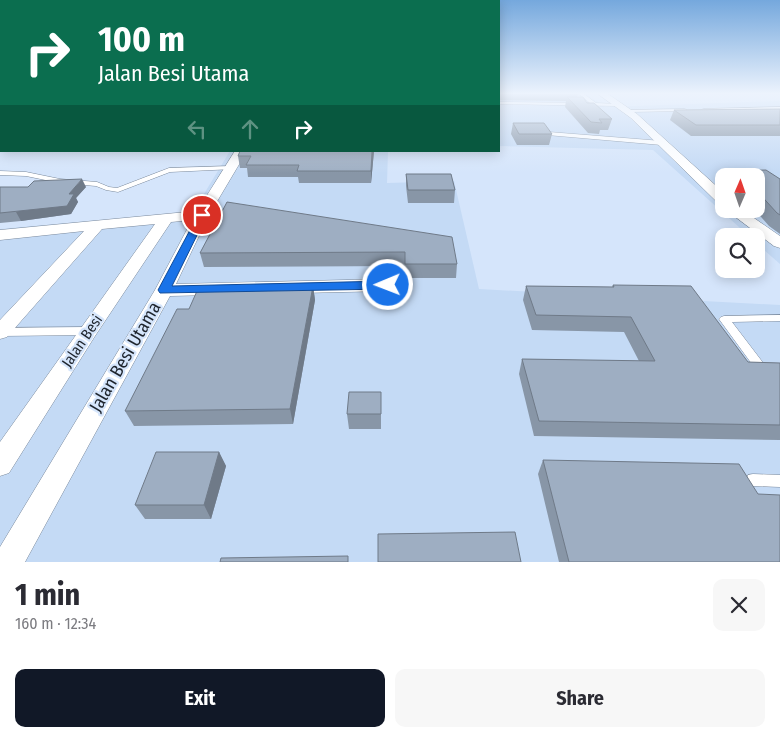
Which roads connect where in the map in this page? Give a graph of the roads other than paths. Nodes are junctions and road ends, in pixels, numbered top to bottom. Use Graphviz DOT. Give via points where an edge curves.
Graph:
graph roads {
  1 [pos="637,120"];
  2 [pos="549,134"];
  3 [pos="662,143"];
  4 [pos="237,160"];
  5 [pos="0,173"];
  6 [pos="715,193"];
  7 [pos="202,215"];
  8 [pos="745,218"];
  9 [pos="166,219"];
  10 [pos="96,227"];
  11 [pos="19,234"];
  12 [pos="0,235"];
  13 [pos="780,243"];
  14 [pos="0,250"];
  15 [pos="388,285"];
  16 [pos="164,290"];
  17 [pos="780,318"];
  18 [pos="88,331"];
  19 [pos="0,332"];
  20 [pos="780,368"];
  21 [pos="0,464"];
  22 [pos="753,480"];
  23 [pos="780,481"];
  24 [pos="8,562"];
  1 -- 3 [label="street"];
  2 -- 3 [label="lane"];
  3 -- 6 [label="street"];
  4 -- 5 [label="lane" via="169,170 118,190 97,184"];
  4 -- 7 [label="street, Jalan Besi Utama"];
  7 -- 9 [label="street"];
  7 -- 16 [label="street, Jalan Besi Utama"];
  8 -- 13 [label="street"];
  9 -- 10 [label="street"];
  9 -- 18 [label="street, Jalan Besi"];
  10 -- 11 [label="street"];
  10 -- 19 [label="street"];
  11 -- 12 [label="street"];
  11 -- 14 [label="street"];
  15 -- 16 [label="street"];
  16 -- 24 [label="street, Jalan Besi Utama"];
  17 -- 20 [label="lane" via="724,319 761,368"];
  18 -- 19 [label="lane"];
  18 -- 21 [label="street, Jalan Besi"];
  22 -- 23 [label="lane"];
}
